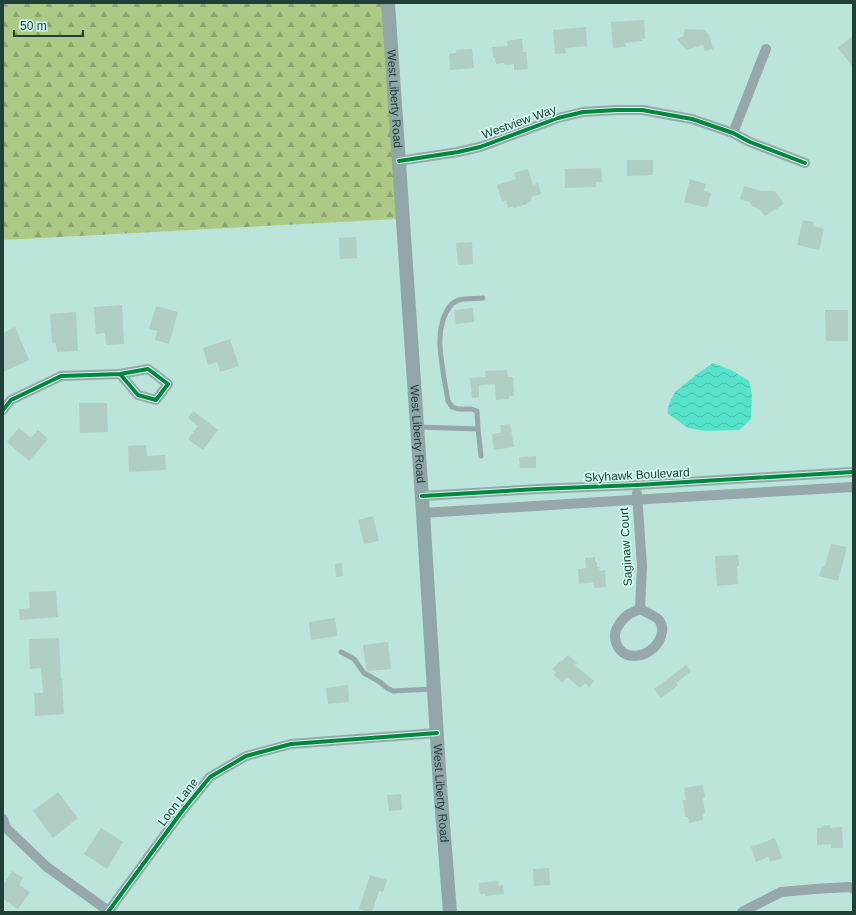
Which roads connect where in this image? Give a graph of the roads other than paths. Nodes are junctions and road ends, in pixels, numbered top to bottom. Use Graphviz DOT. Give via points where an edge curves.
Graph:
graph roads {
  1 [pos="388,3"];
  2 [pos="766,49"];
  3 [pos="733,133"];
  4 [pos="399,161"];
  5 [pos="804,164"];
  6 [pos="483,298"];
  7 [pos="120,374"];
  8 [pos="3,410"];
  9 [pos="417,427"];
  10 [pos="478,429"];
  11 [pos="481,456"];
  12 [pos="853,472"];
  13 [pos="637,485"];
  14 [pos="853,487"];
  15 [pos="422,496"];
  16 [pos="637,500"];
  17 [pos="423,513"];
  18 [pos="640,608"];
  19 [pos="341,652"];
  20 [pos="434,689"];
  21 [pos="437,733"];
  22 [pos="3,819"];
  23 [pos="853,888"];
  24 [pos="109,912"];
  25 [pos="450,912"];
  26 [pos="742,912"];
  1 -- 4 [label="main road, West Liberty Road"];
  2 -- 3 [label="street"];
  3 -- 4 [label="street, Westview Way" via="692,118 642,110 583,112 558,118 480,147"];
  3 -- 5 [label="street, Westview Way"];
  4 -- 9 [label="main road, West Liberty Road"];
  6 -- 10 [label="lane" via="459,300 451,305 446,311 440,345 448,401 452,407 471,408 477,411"];
  7 -- 8 [label="street" via="61,376 10,400"];
  9 -- 10 [label="lane"];
  9 -- 15 [label="main road, West Liberty Road"];
  10 -- 11 [label="lane"];
  12 -- 13 [label="street, Skyhawk Boulevard"];
  13 -- 15 [label="street, Skyhawk Boulevard"];
  13 -- 16 [label="street, Saginaw Court"];
  14 -- 16 [label="street, Skyhawk Boulevard"];
  15 -- 17 [label="main road, West Liberty Road"];
  16 -- 17 [label="street, Skyhawk Boulevard"];
  16 -- 18 [label="street, Saginaw Court" via="642,566"];
  17 -- 20 [label="main road, West Liberty Road"];
  18 -- 18 [label="street" via="628,615 614,634 621,651 630,656 642,655 652,650 661,639 662,629 659,621"];
  19 -- 20 [label="lane" via="354,659 364,673 393,691"];
  20 -- 21 [label="main road, West Liberty Road"];
  21 -- 24 [label="street, Loon Lane" via="291,744 246,756 210,777"];
  21 -- 25 [label="main road, West Liberty Road"];
  22 -- 24 [label="street" via="6,828 47,868"];
  23 -- 26 [label="street" via="781,892"];
}
